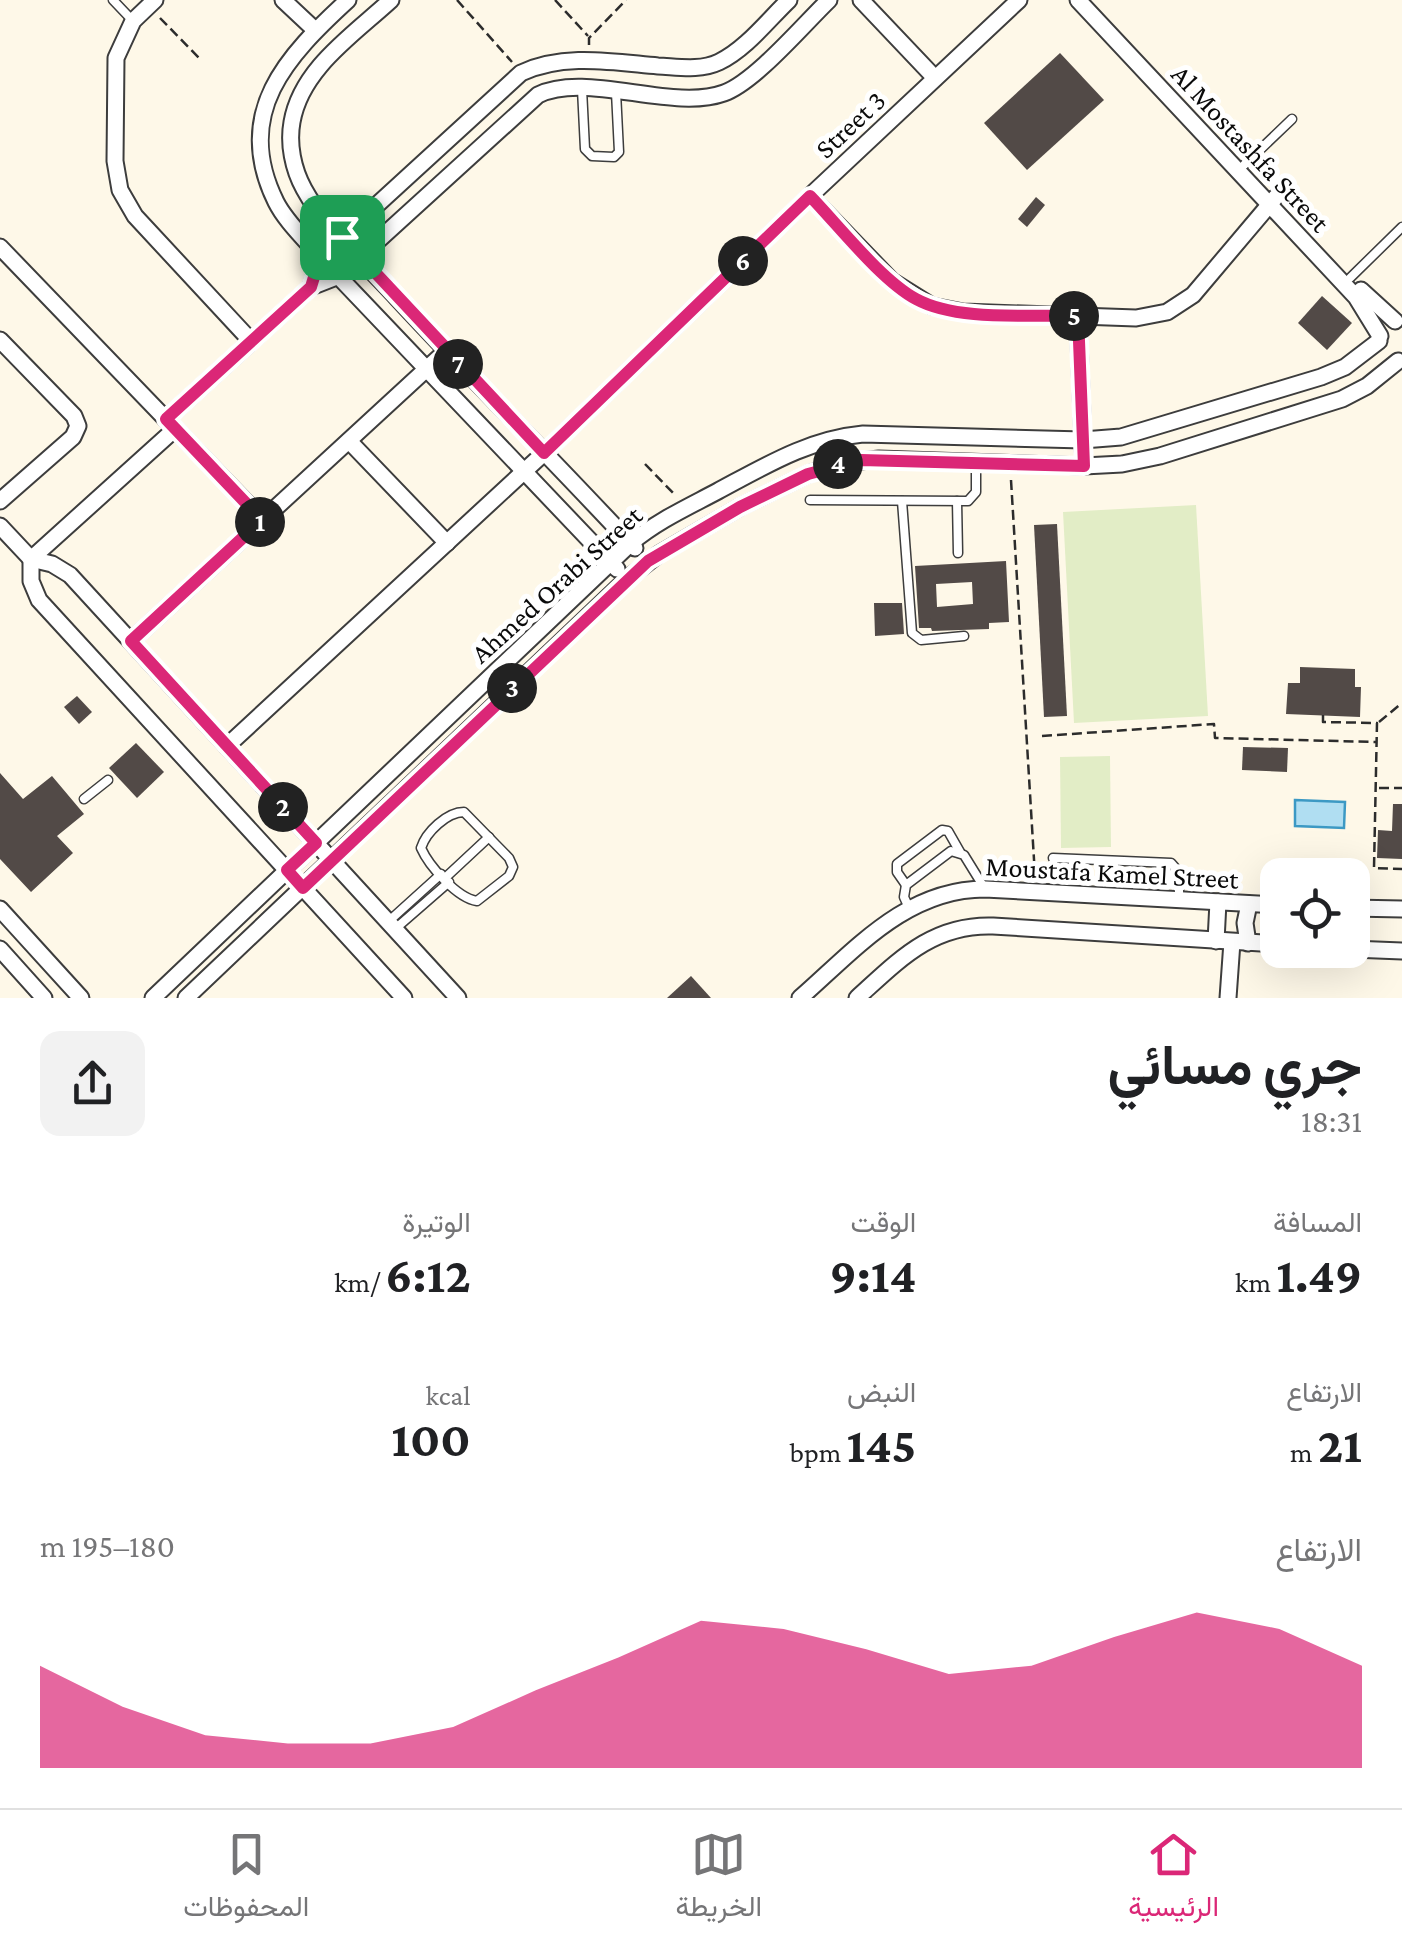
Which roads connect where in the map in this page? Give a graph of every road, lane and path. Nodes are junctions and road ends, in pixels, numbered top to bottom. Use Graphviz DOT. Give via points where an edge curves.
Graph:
graph roads {
  1 [pos="113,0"];
  2 [pos="283,0"];
  3 [pos="348,0"];
  4 [pos="391,0"];
  5 [pos="457,0"];
  6 [pos="554,0"];
  7 [pos="626,0"];
  8 [pos="789,0"];
  9 [pos="830,0"];
  10 [pos="861,0"];
  11 [pos="1019,0"];
  12 [pos="1078,0"];
  13 [pos="1090,0"];
  14 [pos="152,3"];
  15 [pos="133,21"];
  16 [pos="315,30"];
  17 [pos="200,59"];
  18 [pos="521,73"];
  19 [pos="936,78"];
  20 [pos="582,90"];
  21 [pos="616,92"];
  22 [pos="1292,118"];
  23 [pos="1244,165"];
  24 [pos="810,196"];
  25 [pos="1272,201"];
  26 [pos="1402,227"];
  27 [pos="342,237"];
  28 [pos="0,246"];
  29 [pos="320,257"];
  30 [pos="360,257"];
  31 [pos="338,276"];
  32 [pos="1350,278"];
  33 [pos="311,287"];
  34 [pos="1078,316"];
  35 [pos="1400,320"];
  36 [pos="1379,338"];
  37 [pos="0,340"];
  38 [pos="251,342"];
  39 [pos="446,351"];
  40 [pos="1400,361"];
  41 [pos="426,370"];
  42 [pos="170,424"];
  43 [pos="1083,440"];
  44 [pos="348,441"];
  45 [pos="544,453"];
  46 [pos="976,462"];
  47 [pos="646,464"];
  48 [pos="1010,464"];
  49 [pos="1084,466"];
  50 [pos="524,472"];
  51 [pos="810,500"];
  52 [pos="902,501"];
  53 [pos="956,501"];
  54 [pos="0,502"];
  55 [pos="686,508"];
  56 [pos="262,520"];
  57 [pos="0,526"];
  58 [pos="446,543"];
  59 [pos="631,543"];
  60 [pos="958,553"];
  61 [pos="30,559"];
  62 [pos="648,561"];
  63 [pos="611,562"];
  64 [pos="627,579"];
  65 [pos="964,636"];
  66 [pos="131,641"];
  67 [pos="1402,703"];
  68 [pos="1323,715"];
  69 [pos="1377,723"];
  70 [pos="1042,736"];
  71 [pos="1377,742"];
  72 [pos="227,746"];
  73 [pos="108,780"];
  74 [pos="1376,788"];
  75 [pos="1402,788"];
  76 [pos="84,799"];
  77 [pos="489,836"];
  78 [pos="316,843"];
  79 [pos="960,852"];
  80 [pos="1052,858"];
  81 [pos="332,860"];
  82 [pos="1402,868"];
  83 [pos="287,870"];
  84 [pos="445,878"];
  85 [pos="906,885"];
  86 [pos="303,888"];
  87 [pos="985,889"];
  88 [pos="1036,892"];
  89 [pos="1179,900"];
  90 [pos="1218,902"];
  91 [pos="1249,904"];
  92 [pos="1260,904"];
  93 [pos="909,908"];
  94 [pos="1370,908"];
  95 [pos="0,909"];
  96 [pos="1402,909"];
  97 [pos="392,926"];
  98 [pos="1232,942"];
  99 [pos="1260,943"];
  100 [pos="0,949"];
  101 [pos="1370,949"];
  102 [pos="1402,951"];
  103 [pos="44,998"];
  104 [pos="81,998"];
  105 [pos="153,998"];
  106 [pos="186,998"];
  107 [pos="404,998"];
  108 [pos="458,998"];
  109 [pos="800,998"];
  110 [pos="857,998"];
  111 [pos="1228,998"];
  1 -- 15 [label="lane"];
  2 -- 16 [label="street"];
  3 -- 16 [label="street"];
  4 -- 27 [label="street" via="320,65 291,126 293,160 305,192"];
  5 -- 18 [label="path"];
  6 -- 7 [label="path" via="590,38"];
  8 -- 18 [label="street" via="715,64 570,60"];
  9 -- 21 [label="street" via="724,93"];
  10 -- 19 [label="street"];
  11 -- 19 [label="street, Street 3"];
  12 -- 25 [label="street, Al Mostashfa Street"];
  13 -- 23 [label="street, Al Mostashfa Street"];
  14 -- 15 [label="street"];
  14 -- 17 [label="path"];
  15 -- 38 [label="street" via="116,58 120,190 135,216"];
  16 -- 29 [label="street" via="274,82 262,158 278,206"];
  18 -- 27 [label="street"];
  19 -- 24 [label="street, Street 3"];
  20 -- 21 [label="street"];
  20 -- 21 [label="lane" via="584,148 592,156 619,152"];
  20 -- 30 [label="street" via="538,96"];
  22 -- 23 [label="lane"];
  23 -- 25 [label="street, Al Mostashfa Street"];
  24 -- 34 [label="street" via="918,300 963,312"];
  24 -- 45 [label="street, Street 3"];
  25 -- 32 [label="street, Al Mostashfa Street"];
  25 -- 34 [label="street" via="1180,304 1152,316"];
  25 -- 36 [label="street, Al Mostashfa Street" via="1356,298"];
  26 -- 32 [label="lane"];
  27 -- 29 [label="street"];
  27 -- 30 [label="street"];
  28 -- 42 [label="street"];
  29 -- 31 [label="street"];
  29 -- 33 [label="street"];
  30 -- 31 [label="street"];
  30 -- 39 [label="street"];
  31 -- 33 [label="street"];
  31 -- 41 [label="street"];
  32 -- 35 [label="street, Al Mostashfa Street"];
  33 -- 38 [label="street"];
  34 -- 43 [label="street"];
  35 -- 36 [label="street, Ahmed Orabi Street"];
  36 -- 40 [label="street, Al Mostashfa Street" via="1385,355"];
  36 -- 43 [label="street, Ahmed Orabi Street" via="1321,378 1140,433"];
  37 -- 54 [label="street" via="78,426"];
  38 -- 42 [label="street"];
  39 -- 41 [label="street"];
  39 -- 45 [label="street"];
  40 -- 49 [label="street, Ahmed Orabi Street" via="1328,404 1142,461"];
  41 -- 44 [label="street"];
  41 -- 50 [label="street"];
  42 -- 56 [label="street"];
  42 -- 61 [label="street"];
  43 -- 49 [label="street"];
  43 -- 55 [label="street, Ahmed Orabi Street" via="846,436 796,450"];
  44 -- 56 [label="street"];
  44 -- 58 [label="street"];
  45 -- 50 [label="street, Street 3"];
  45 -- 59 [label="street"];
  46 -- 48 [label="street, Ahmed Orabi Street"];
  46 -- 53 [label="lane" via="976,492"];
  46 -- 62 [label="street, Ahmed Orabi Street" via="861,460 825,468 740,507"];
  47 -- 55 [label="path"];
  48 -- 49 [label="street, Ahmed Orabi Street"];
  48 -- 88 [label="path"];
  50 -- 58 [label="street, Street 3"];
  50 -- 63 [label="street"];
  51 -- 52 [label="lane"];
  52 -- 53 [label="lane"];
  52 -- 65 [label="lane" via="912,633 921,640"];
  53 -- 60 [label="lane"];
  55 -- 59 [label="street, Ahmed Orabi Street"];
  56 -- 66 [label="street"];
  57 -- 61 [label="street"];
  58 -- 72 [label="street, Street 3"];
  59 -- 62 [label="street"];
  59 -- 63 [label="street, Ahmed Orabi Street"];
  61 -- 66 [label="street" via="64,570"];
  61 -- 83 [label="street" via="39,600"];
  62 -- 64 [label="street, Ahmed Orabi Street"];
  63 -- 64 [label="street"];
  63 -- 78 [label="street, Ahmed Orabi Street"];
  64 -- 81 [label="street, Ahmed Orabi Street"];
  66 -- 72 [label="street"];
  67 -- 69 [label="path"];
  68 -- 69 [label="path" via="1323,722"];
  69 -- 71 [label="path"];
  70 -- 71 [label="path" via="1214,724 1215,738"];
  71 -- 74 [label="path"];
  72 -- 78 [label="street"];
  73 -- 76 [label="lane"];
  74 -- 75 [label="path"];
  74 -- 82 [label="path" via="1374,868"];
  77 -- 84 [label="lane"];
  77 -- 84 [label="lane" via="512,862 508,876 478,901"];
  77 -- 84 [label="lane" via="467,813 452,814 421,842"];
  78 -- 81 [label="street"];
  78 -- 83 [label="street, Ahmed Orabi Street"];
  79 -- 85 [label="lane" via="951,851"];
  79 -- 85 [label="lane" via="942,830 897,864"];
  79 -- 87 [label="lane"];
  80 -- 89 [label="lane" via="1171,863 1179,872"];
  81 -- 86 [label="street, Ahmed Orabi Street"];
  81 -- 97 [label="street"];
  83 -- 86 [label="street"];
  83 -- 105 [label="street, Ahmed Orabi Street"];
  84 -- 97 [label="lane"];
  85 -- 93 [label="lane"];
  86 -- 106 [label="street, Ahmed Orabi Street"];
  86 -- 107 [label="street"];
  87 -- 88 [label="street, Moustafa Kamel Street"];
  87 -- 93 [label="street, Moustafa Kamel Street" via="951,892"];
  88 -- 89 [label="street, Moustafa Kamel Street"];
  89 -- 90 [label="street, Moustafa Kamel Street"];
  90 -- 91 [label="street, Moustafa Kamel Street"];
  90 -- 98 [label="street"];
  91 -- 92 [label="street, Moustafa Kamel Street"];
  91 -- 98 [label="street"];
  93 -- 109 [label="street, Moustafa Kamel Street"];
  94 -- 96 [label="street"];
  95 -- 104 [label="street"];
  97 -- 108 [label="street"];
  98 -- 99 [label="street"];
  98 -- 110 [label="street" via="958,928 910,950"];
  98 -- 111 [label="street"];
  100 -- 103 [label="street"];
  101 -- 102 [label="street"];
}
